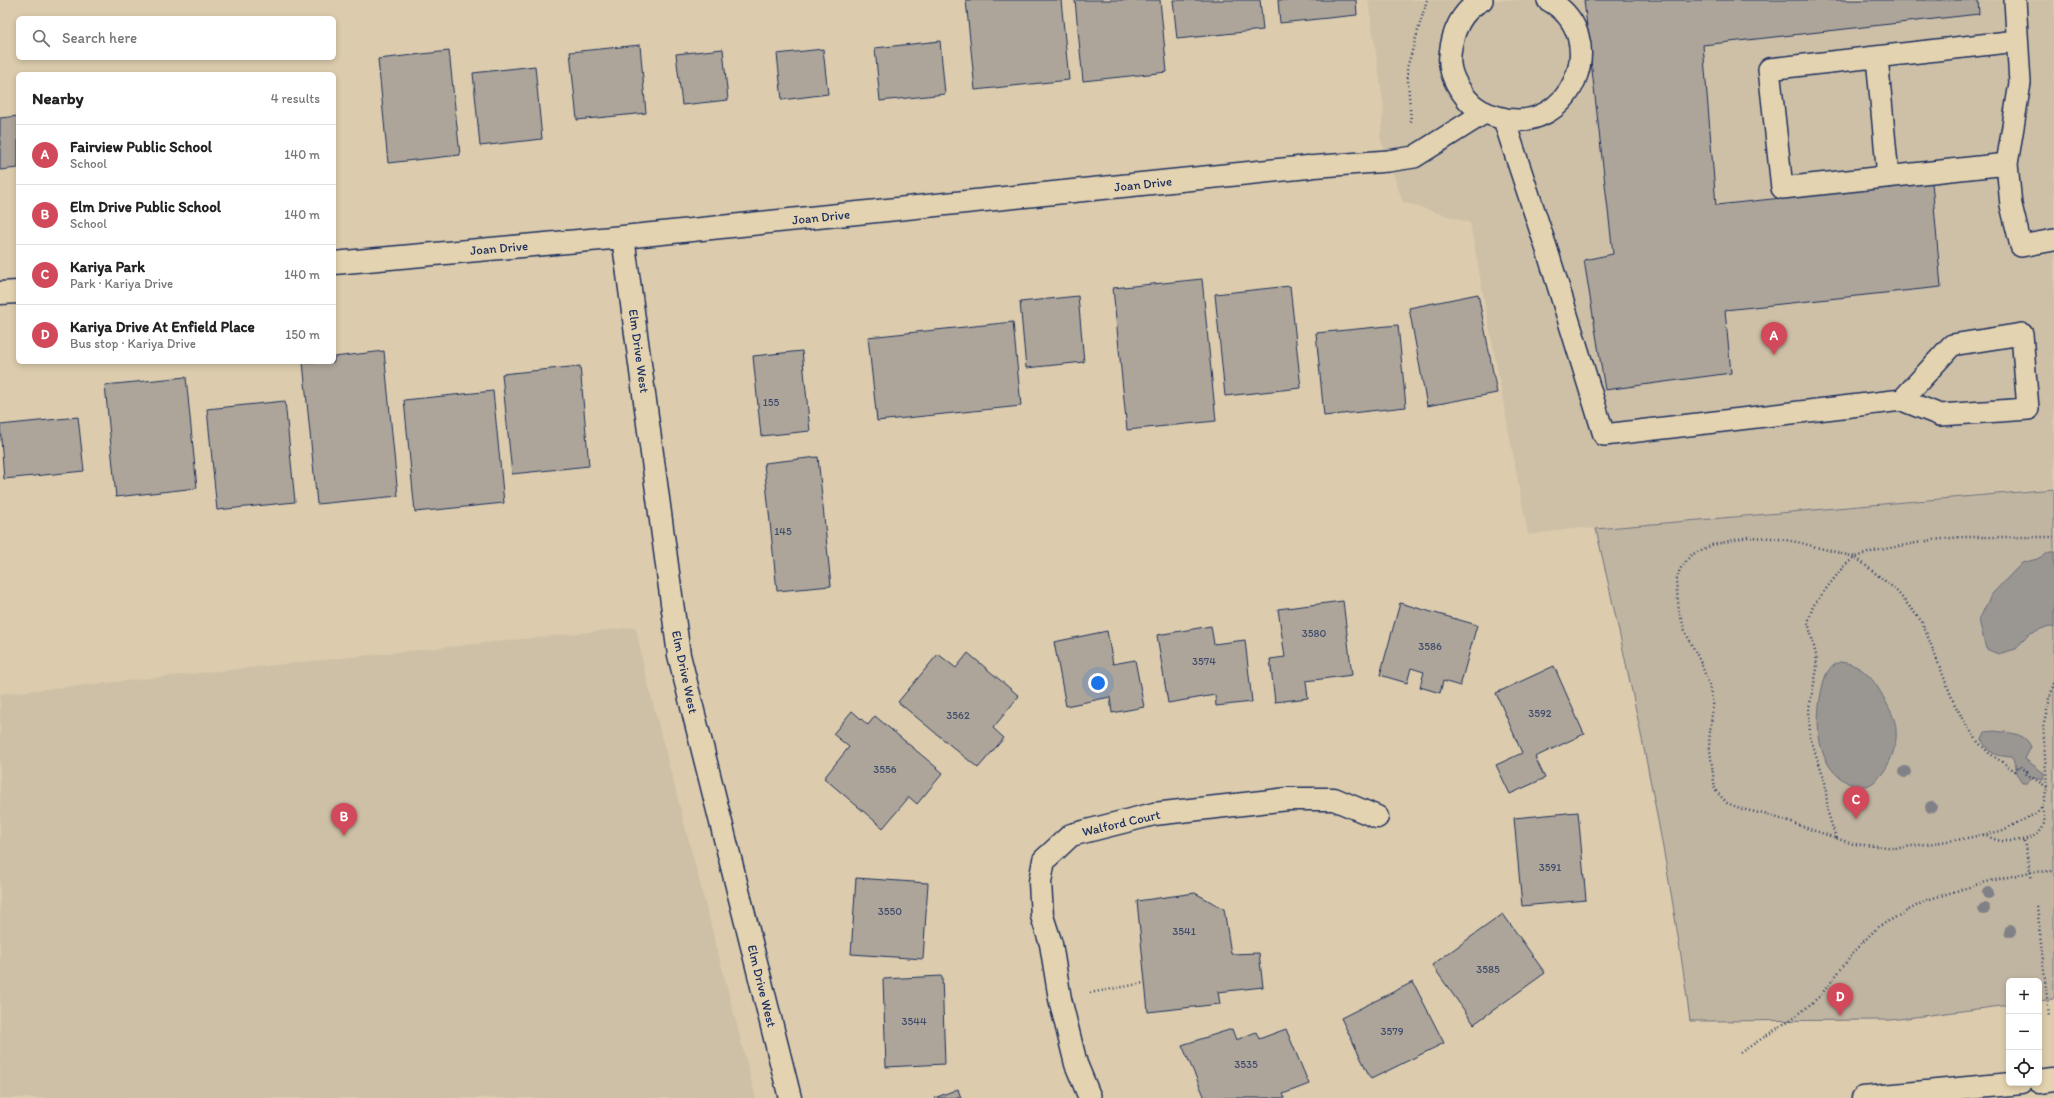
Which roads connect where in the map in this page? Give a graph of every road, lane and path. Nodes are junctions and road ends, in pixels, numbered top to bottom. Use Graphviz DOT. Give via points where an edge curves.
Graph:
graph roads {
  1 [pos="1427,0"];
  2 [pos="1482,0"];
  3 [pos="1548,0"];
  4 [pos="2015,0"];
  5 [pos="2018,41"];
  6 [pos="1876,57"];
  7 [pos="1484,113"];
  8 [pos="1504,120"];
  9 [pos="1414,157"];
  10 [pos="2007,164"];
  11 [pos="1308,167"];
  12 [pos="1888,177"];
  13 [pos="623,237"];
  14 [pos="2054,240"];
  15 [pos="336,263"];
  16 [pos="16,292"];
  17 [pos="0,293"];
  18 [pos="1902,400"];
  19 [pos="2054,534"];
  20 [pos="2050,536"];
  21 [pos="2054,537"];
  22 [pos="1855,557"];
  23 [pos="2054,682"];
  24 [pos="2047,787"];
  25 [pos="2041,807"];
  26 [pos="2046,811"];
  27 [pos="1377,816"];
  28 [pos="1983,835"];
  29 [pos="1836,838"];
  30 [pos="2041,838"];
  31 [pos="2024,841"];
  32 [pos="2054,871"];
  33 [pos="2030,872"];
  34 [pos="2032,880"];
  35 [pos="2037,906"];
  36 [pos="1144,983"];
  37 [pos="1060,999"];
  38 [pos="2049,1016"];
  39 [pos="1740,1053"];
  40 [pos="2054,1079"];
  41 [pos="2042,1081"];
  42 [pos="2012,1086"];
  43 [pos="1995,1092"];
  44 [pos="790,1098"];
  45 [pos="1090,1098"];
  46 [pos="1863,1098"];
  1 -- 9 [label="path" via="1406,68"];
  2 -- 7 [label="lane" via="1466,13 1457,27 1451,43 1450,59 1453,76 1460,91 1470,104"];
  3 -- 8 [label="lane" via="1556,4 1571,20 1579,41 1580,63 1574,84 1561,103 1543,115 1522,121"];
  4 -- 5 [label="lane"];
  5 -- 6 [label="lane"];
  5 -- 10 [label="lane" via="2020,83"];
  6 -- 12 [label="lane"];
  6 -- 12 [label="lane" via="1769,69 1782,188"];
  7 -- 8 [label="lane"];
  7 -- 9 [label="lane"];
  8 -- 18 [label="lane" via="1548,250 1604,435"];
  9 -- 11 [label="lane"];
  10 -- 12 [label="lane"];
  10 -- 14 [label="lane" via="2011,205 2021,246"];
  11 -- 13 [label="street, Joan Drive"];
  13 -- 15 [label="street, Joan Drive"];
  13 -- 44 [label="street, Elm Drive West" via="679,655"];
  16 -- 17 [label="street"];
  18 -- 18 [label="lane" via="1940,415 2028,408 2022,334 1952,345"];
  19 -- 20 [label="path"];
  20 -- 21 [label="path"];
  20 -- 22 [label="path" via="1961,537 1932,540"];
  22 -- 24 [label="path" via="1896,589 1922,622 1936,652 1948,688 1965,723 1978,742 2008,766 2016,771 2019,766 2027,771 2025,774"];
  22 -- 29 [label="path" via="1843,567 1813,606 1808,622 1818,662 1809,708 1810,737 1824,781 1828,813"];
  22 -- 29 [label="path" via="1797,542 1748,537 1712,545 1691,555 1680,569 1676,581 1678,611 1703,668 1713,704 1709,742 1715,790 1727,803"];
  23 -- 24 [label="path" via="2043,727"];
  24 -- 25 [label="path"];
  25 -- 26 [label="path"];
  25 -- 28 [label="path" via="2037,813 2001,831"];
  27 -- 37 [label="street, Walford Court" via="1334,799 1288,799 1154,814 1071,834 1044,860 1040,882 1042,916 1051,944"];
  28 -- 29 [label="path" via="1898,848 1853,844"];
  28 -- 31 [label="path" via="2002,841"];
  30 -- 31 [label="path"];
  31 -- 33 [label="path"];
  32 -- 33 [label="path"];
  33 -- 34 [label="path"];
  33 -- 39 [label="path" via="1927,900 1878,926 1820,996 1799,1014"];
  35 -- 38 [label="path"];
  36 -- 37 [label="path"];
  37 -- 45 [label="street, Walford Court" via="1076,1064"];
  40 -- 41 [label="street"];
  42 -- 43 [label="street"];
  43 -- 46 [label="street"];
}
